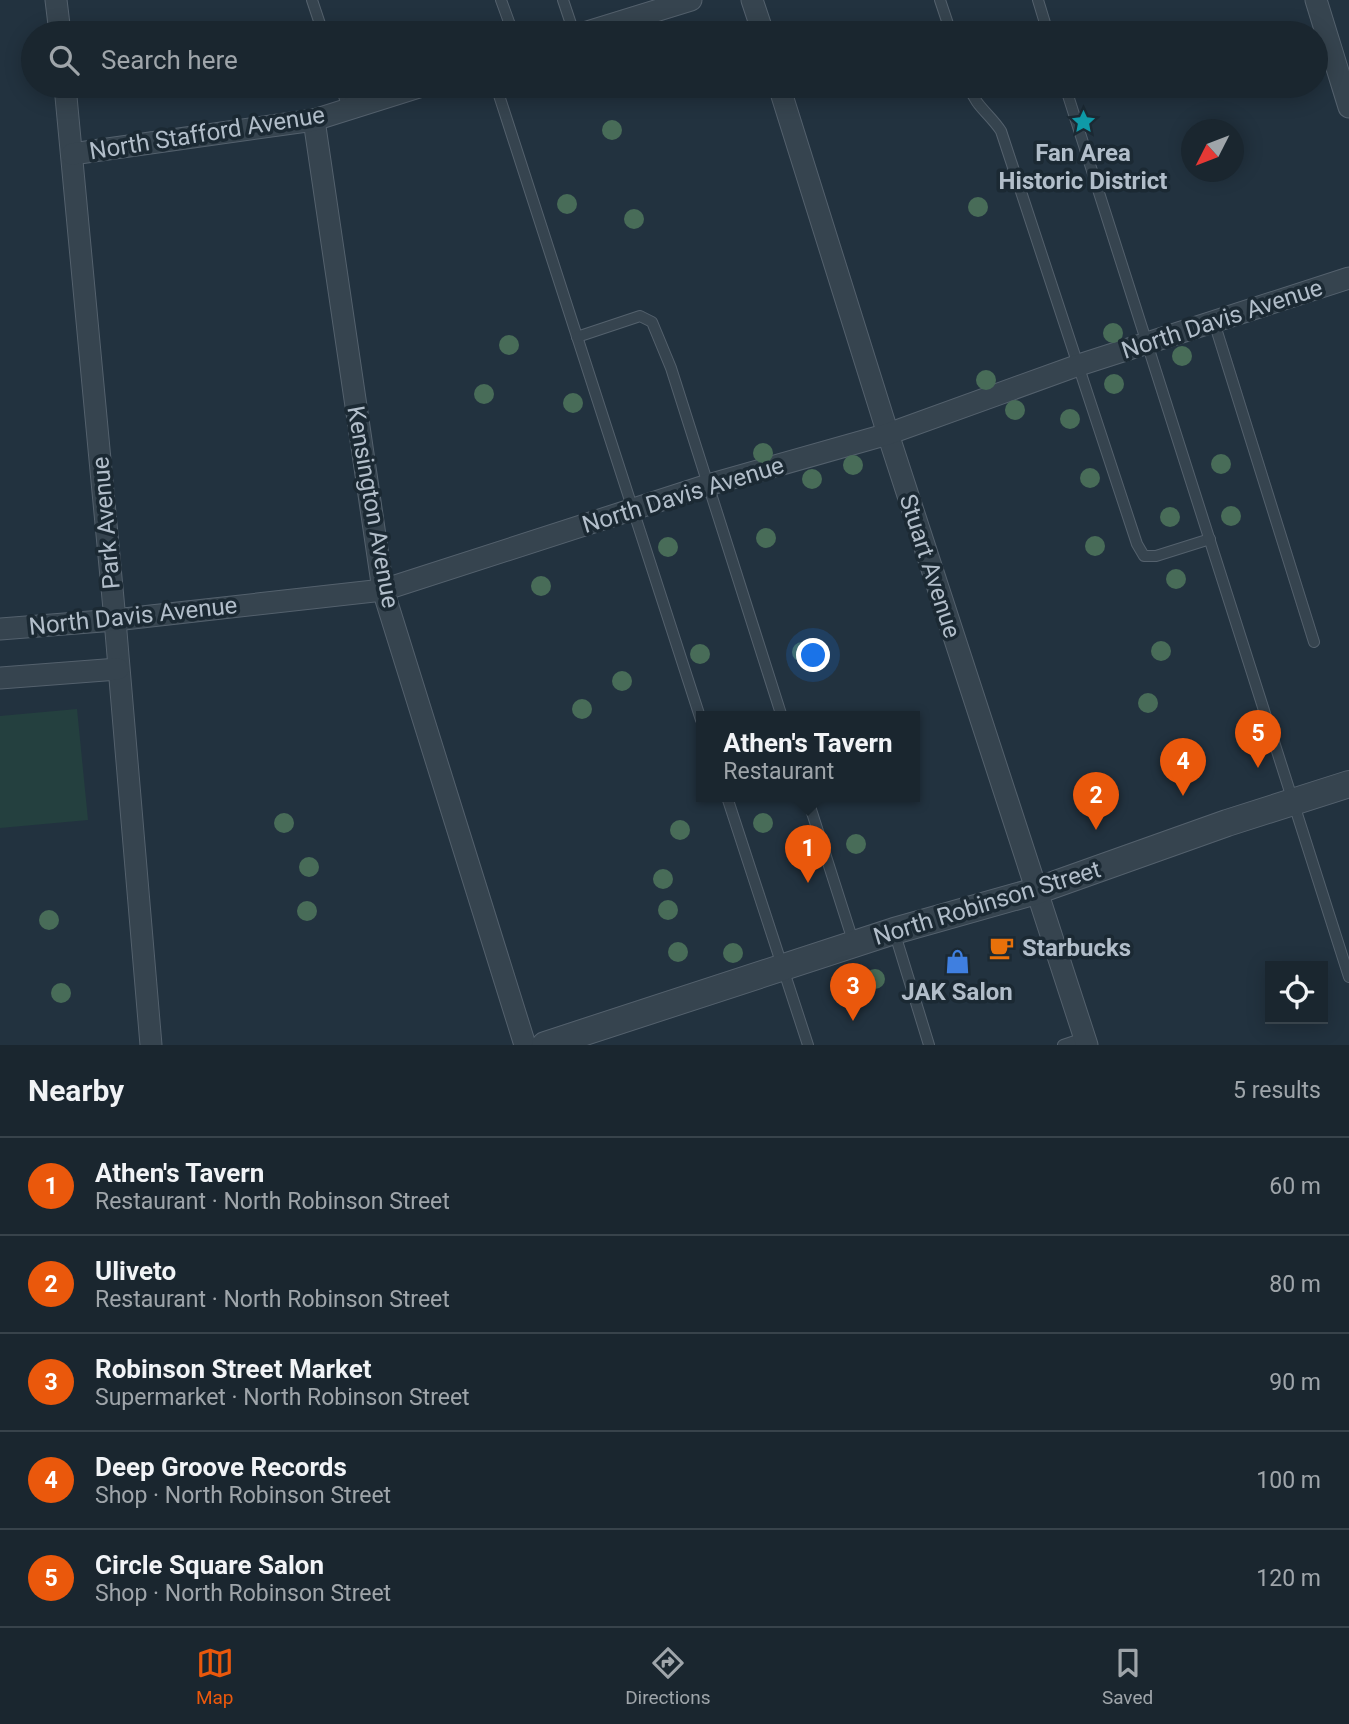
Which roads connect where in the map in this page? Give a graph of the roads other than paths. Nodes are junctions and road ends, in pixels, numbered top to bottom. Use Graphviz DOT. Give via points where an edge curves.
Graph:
graph roads {
  1 [pos="56,0"];
  2 [pos="312,0"];
  3 [pos="502,0"];
  4 [pos="563,0"];
  5 [pos="691,0"];
  6 [pos="752,0"];
  7 [pos="940,0"];
  8 [pos="1038,0"];
  9 [pos="1316,0"];
  10 [pos="59,21"];
  11 [pos="319,21"];
  12 [pos="509,21"];
  13 [pos="569,21"];
  14 [pos="623,21"];
  15 [pos="759,21"];
  16 [pos="947,21"];
  17 [pos="1044,21"];
  18 [pos="1322,21"];
  19 [pos="1328,39"];
  20 [pos="66,98"];
  21 [pos="345,98"];
  22 [pos="383,98"];
  23 [pos="500,98"];
  24 [pos="783,98"];
  25 [pos="974,98"];
  26 [pos="1069,98"];
  27 [pos="1349,107"];
  28 [pos="348,109"];
  29 [pos="314,120"];
  30 [pos="72,154"];
  31 [pos="1349,278"];
  32 [pos="1213,322"];
  33 [pos="576,337"];
  34 [pos="1147,344"];
  35 [pos="1076,366"];
  36 [pos="888,434"];
  37 [pos="708,485"];
  38 [pos="632,510"];
  39 [pos="1209,539"];
  40 [pos="383,590"];
  41 [pos="116,620"];
  42 [pos="0,629"];
  43 [pos="1314,642"];
  44 [pos="118,669"];
  45 [pos="0,678"];
  46 [pos="698,711"];
  47 [pos="780,711"];
  48 [pos="1349,785"];
  49 [pos="1293,801"];
  50 [pos="729,802"];
  51 [pos="809,802"];
  52 [pos="1036,891"];
  53 [pos="894,931"];
  54 [pos="854,944"];
  55 [pos="783,967"];
  56 [pos="1349,977"];
  57 [pos="1085,1042"];
  58 [pos="151,1045"];
  59 [pos="525,1045"];
  60 [pos="545,1045"];
  61 [pos="808,1045"];
  62 [pos="929,1045"];
  63 [pos="1063,1045"];
  1 -- 10 [label="street"];
  2 -- 11 [label="lane"];
  3 -- 12 [label="lane"];
  4 -- 13 [label="lane"];
  5 -- 14 [label="street"];
  6 -- 15 [label="street"];
  7 -- 16 [label="lane"];
  8 -- 17 [label="lane"];
  9 -- 18 [label="street"];
  19 -- 27 [label="street"];
  20 -- 30 [label="street, Park Avenue"];
  21 -- 28 [label="lane"];
  22 -- 28 [label="street, North Stafford Avenue"];
  23 -- 33 [label="lane"];
  24 -- 36 [label="street, Stuart Avenue"];
  25 -- 35 [label="lane" via="1000,131"];
  26 -- 34 [label="lane"];
  28 -- 29 [label="street, North Stafford Avenue"];
  29 -- 30 [label="street, North Stafford Avenue"];
  29 -- 40 [label="street, Kensington Avenue"];
  30 -- 41 [label="street, Park Avenue"];
  31 -- 32 [label="street, North Davis Avenue"];
  32 -- 34 [label="street, North Davis Avenue"];
  32 -- 43 [label="lane"];
  33 -- 37 [label="lane" via="640,316 652,323"];
  33 -- 38 [label="lane"];
  34 -- 35 [label="street, North Davis Avenue"];
  34 -- 39 [label="lane"];
  35 -- 36 [label="street, North Davis Avenue"];
  35 -- 39 [label="lane" via="1144,556"];
  36 -- 37 [label="street, North Davis Avenue"];
  36 -- 52 [label="street, Stuart Avenue"];
  37 -- 38 [label="street, North Davis Avenue"];
  37 -- 47 [label="lane"];
  38 -- 40 [label="street, North Davis Avenue"];
  38 -- 46 [label="lane"];
  39 -- 49 [label="lane"];
  40 -- 41 [label="street, North Davis Avenue"];
  40 -- 59 [label="street, Kensington Avenue"];
  41 -- 42 [label="street, North Davis Avenue"];
  41 -- 44 [label="street, Park Avenue"];
  44 -- 45 [label="street, North Davis Avenue"];
  44 -- 58 [label="street, Park Avenue"];
  48 -- 49 [label="street, North Robinson Street"];
  49 -- 52 [label="street, North Robinson Street"];
  49 -- 56 [label="lane"];
  50 -- 55 [label="lane"];
  51 -- 54 [label="lane"];
  52 -- 53 [label="street, North Robinson Street"];
  52 -- 57 [label="street, Stuart Avenue"];
  53 -- 54 [label="street, North Robinson Street"];
  53 -- 62 [label="lane"];
  54 -- 55 [label="street, North Robinson Street"];
  55 -- 60 [label="street, North Robinson Street"];
  55 -- 61 [label="lane"];
  57 -- 63 [label="lane"];
}
